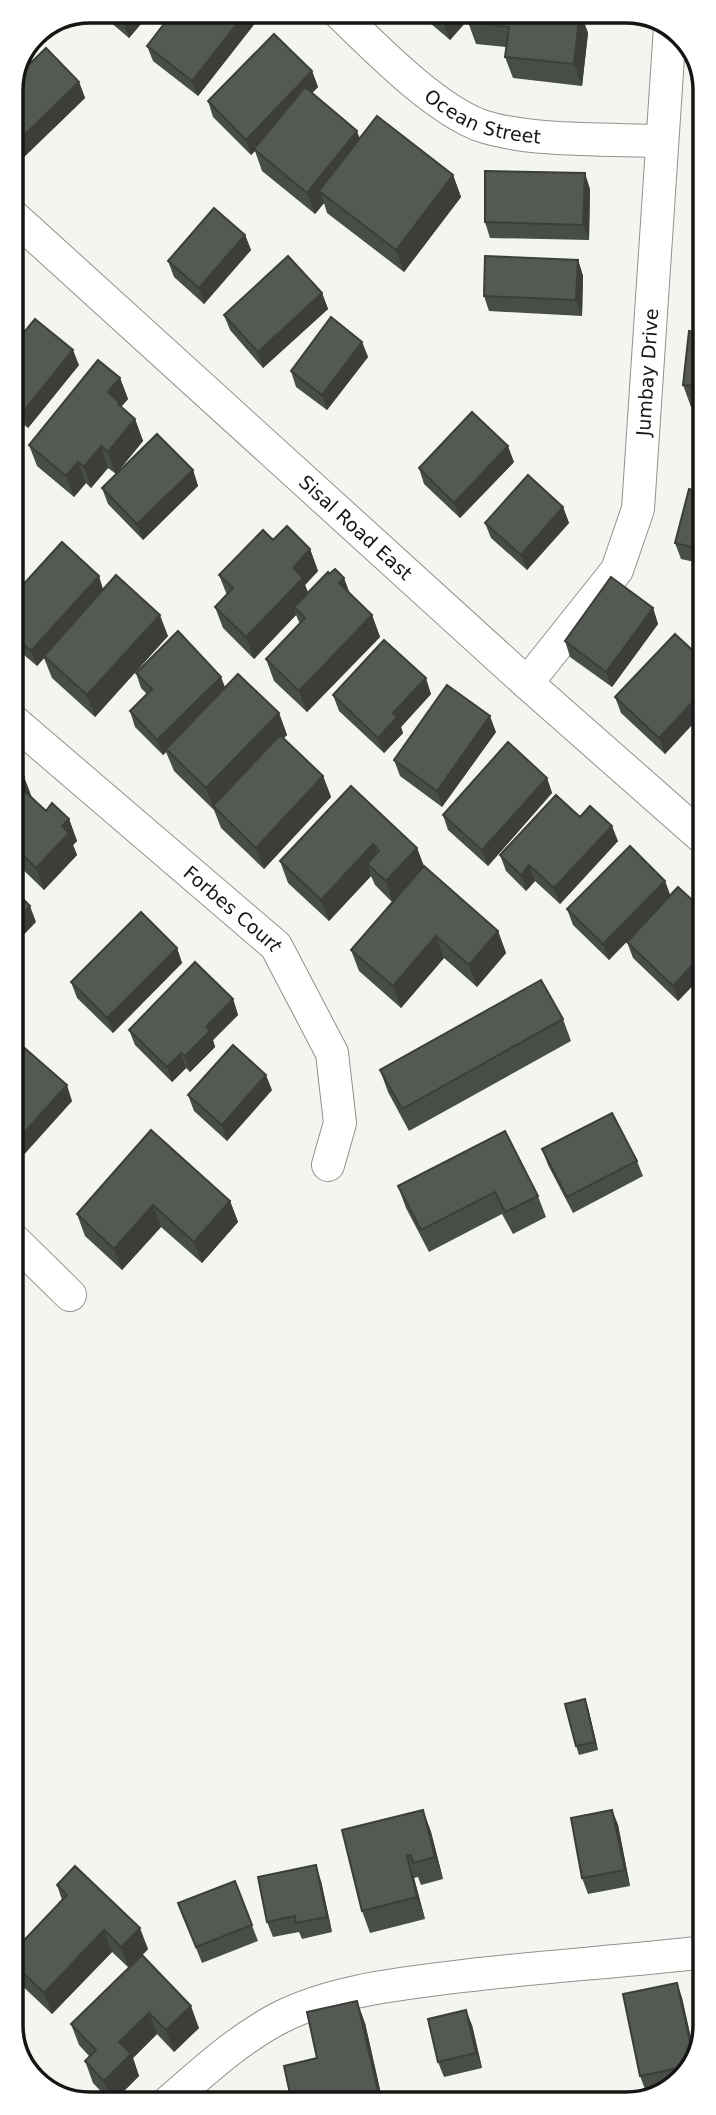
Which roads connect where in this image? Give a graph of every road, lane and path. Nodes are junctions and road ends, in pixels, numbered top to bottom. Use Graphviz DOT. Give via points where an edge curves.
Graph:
graph roads {
  1 [pos="350,23"];
  2 [pos="669,38"];
  3 [pos="661,141"];
  4 [pos="23,225"];
  5 [pos="527,683"];
  6 [pos="23,729"];
  7 [pos="693,829"];
  8 [pos="328,1165"];
  9 [pos="23,1249"];
  10 [pos="69,1295"];
  11 [pos="693,1953"];
  12 [pos="180,2092"];
  1 -- 3 [label="street, Ocean Street" via="439,104 480,125 530,135"];
  2 -- 3 [label="street, Jumbay Drive"];
  3 -- 5 [label="street, Jumbay Drive" via="638,509 617,570"];
  4 -- 5 [label="street, Sisal Road East"];
  5 -- 7 [label="street, Sisal Road East"];
  6 -- 8 [label="street, Forbes Court" via="276,946 332,1053 340,1123"];
  9 -- 10 [label="street"];
  11 -- 12 [label="street" via="412,1982 316,2002 279,2018 231,2049"];
}
